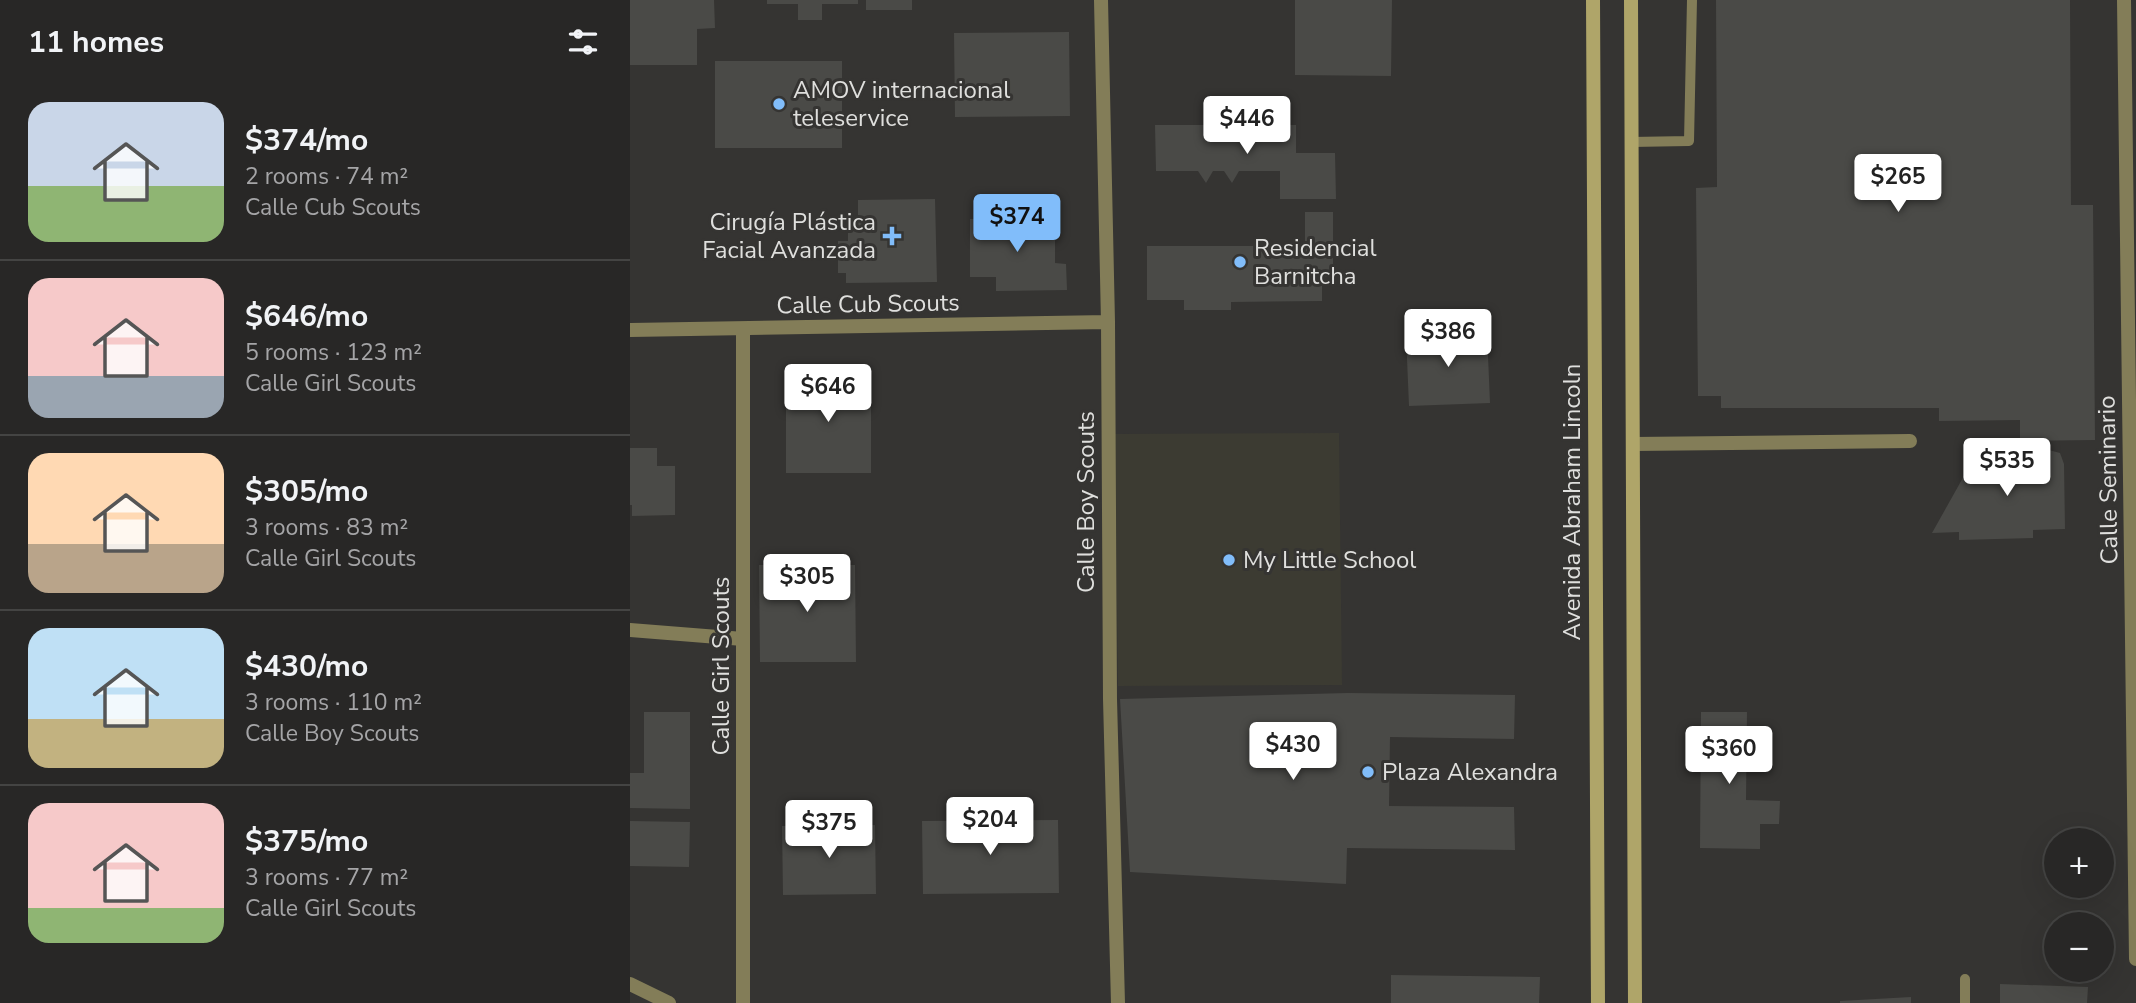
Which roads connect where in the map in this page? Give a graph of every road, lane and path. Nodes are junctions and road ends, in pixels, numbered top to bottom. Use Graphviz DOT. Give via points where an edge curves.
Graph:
graph roads {
  1 [pos="1101,0"];
  2 [pos="1593,0"];
  3 [pos="1631,0"];
  4 [pos="1692,0"];
  5 [pos="2124,0"];
  6 [pos="1631,142"];
  7 [pos="1108,322"];
  8 [pos="630,330"];
  9 [pos="743,330"];
  10 [pos="2132,347"];
  11 [pos="1909,441"];
  12 [pos="1633,444"];
  13 [pos="630,630"];
  14 [pos="743,639"];
  15 [pos="2134,659"];
  16 [pos="2136,959"];
  17 [pos="1965,979"];
  18 [pos="630,984"];
  19 [pos="669,1003"];
  20 [pos="743,1003"];
  21 [pos="1118,1003"];
  22 [pos="1598,1003"];
  23 [pos="1636,1003"];
  24 [pos="1965,1003"];
  1 -- 7 [label="street, Calle Boy Scouts"];
  2 -- 22 [label="main road, Avenida Abraham Lincoln"];
  3 -- 6 [label="main road"];
  4 -- 6 [label="lane" via="1689,141"];
  5 -- 10 [label="street, Calle Seminario"];
  6 -- 12 [label="main road"];
  7 -- 9 [label="street, Calle Cub Scouts"];
  7 -- 21 [label="street, Calle Boy Scouts" via="1110,699"];
  8 -- 9 [label="street, Calle Cub Scouts"];
  9 -- 14 [label="street, Calle Girl Scouts"];
  10 -- 15 [label="street, Calle Seminario"];
  11 -- 12 [label="street"];
  12 -- 23 [label="main road"];
  13 -- 14 [label="street"];
  14 -- 20 [label="street, Calle Girl Scouts"];
  15 -- 16 [label="street, Calle Seminario"];
  17 -- 24 [label="lane"];
  18 -- 19 [label="street"];
}
